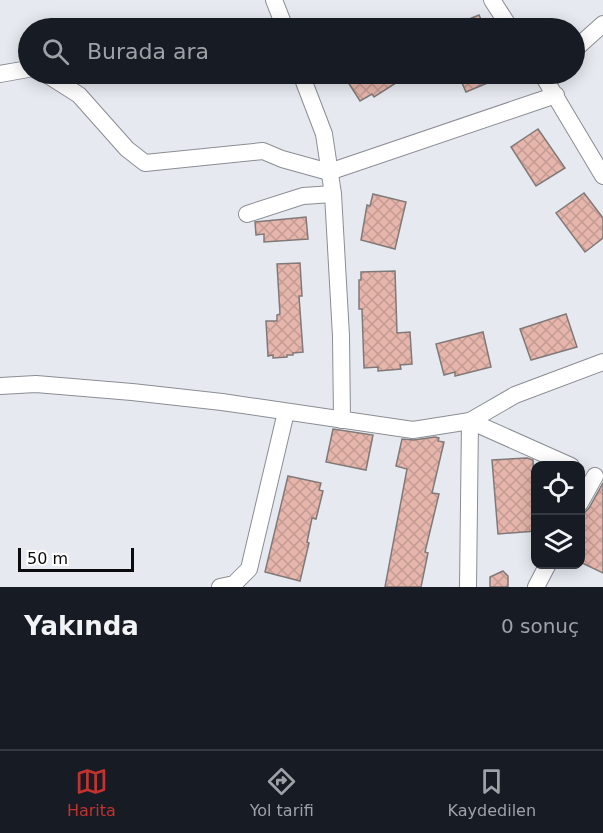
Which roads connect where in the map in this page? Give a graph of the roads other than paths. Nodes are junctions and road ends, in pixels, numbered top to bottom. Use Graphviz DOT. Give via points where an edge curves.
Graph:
graph roads {
  1 [pos="274,0"];
  2 [pos="492,0"];
  3 [pos="281,18"];
  4 [pos="504,18"];
  5 [pos="603,24"];
  6 [pos="585,40"];
  7 [pos="18,71"];
  8 [pos="0,74"];
  9 [pos="62,84"];
  10 [pos="305,84"];
  11 [pos="543,84"];
  12 [pos="552,84"];
  13 [pos="329,172"];
  14 [pos="603,176"];
  15 [pos="333,194"];
  16 [pos="247,214"];
  17 [pos="603,362"];
  18 [pos="0,386"];
  19 [pos="286,412"];
  20 [pos="342,420"];
  21 [pos="470,421"];
  22 [pos="562,461"];
  23 [pos="593,475"];
  24 [pos="585,492"];
  25 [pos="545,569"];
  26 [pos="220,587"];
  27 [pos="468,587"];
  28 [pos="536,587"];
  1 -- 3 [label="street"];
  2 -- 4 [label="street"];
  5 -- 6 [label="street"];
  7 -- 8 [label="street"];
  9 -- 13 [label="street" via="79,95 127,149 145,163 263,151"];
  10 -- 13 [label="street" via="324,134"];
  11 -- 13 [label="street"];
  12 -- 14 [label="street"];
  13 -- 15 [label="street"];
  15 -- 16 [label="street" via="303,196"];
  15 -- 20 [label="street"];
  17 -- 21 [label="street" via="515,395"];
  18 -- 19 [label="street" via="36,384 132,392"];
  19 -- 20 [label="street"];
  19 -- 26 [label="street" via="249,569 234,584"];
  20 -- 21 [label="street" via="412,430"];
  21 -- 22 [label="street"];
  21 -- 27 [label="street"];
  23 -- 24 [label="street"];
  25 -- 28 [label="street"];
}
